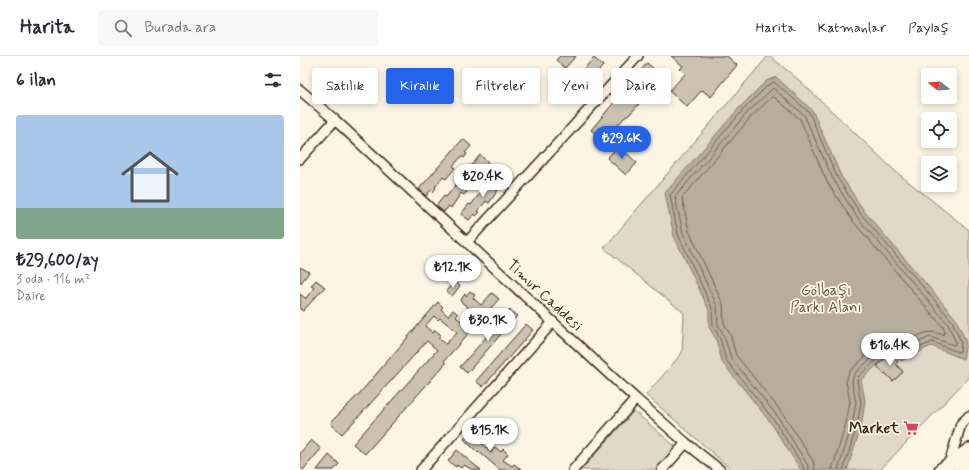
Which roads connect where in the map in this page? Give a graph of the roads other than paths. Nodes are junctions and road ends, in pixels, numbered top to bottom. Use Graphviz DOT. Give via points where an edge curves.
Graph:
graph roads {
  1 [pos="638,56"];
  2 [pos="300,90"];
  3 [pos="335,120"];
  4 [pos="300,159"];
  5 [pos="467,242"];
  6 [pos="553,322"];
  7 [pos="636,399"];
  8 [pos="969,416"];
  9 [pos="686,443"];
  10 [pos="969,450"];
  11 [pos="969,464"];
  12 [pos="950,468"];
  13 [pos="421,470"];
  14 [pos="573,470"];
  15 [pos="662,470"];
  16 [pos="720,470"];
  1 -- 5 [label="street"];
  2 -- 3 [label="street, Timur Caddesi"];
  3 -- 4 [label="street"];
  3 -- 5 [label="street, Timur Caddesi"];
  5 -- 6 [label="street, Timur Caddesi"];
  6 -- 7 [label="street, Timur Caddesi"];
  6 -- 13 [label="street"];
  7 -- 9 [label="street, Timur Caddesi"];
  7 -- 14 [label="street"];
  8 -- 12 [label="street" via="961,424"];
  9 -- 15 [label="street"];
  9 -- 16 [label="street, Timur Caddesi"];
  10 -- 12 [label="highway"];
  11 -- 12 [label="highway"];
}
